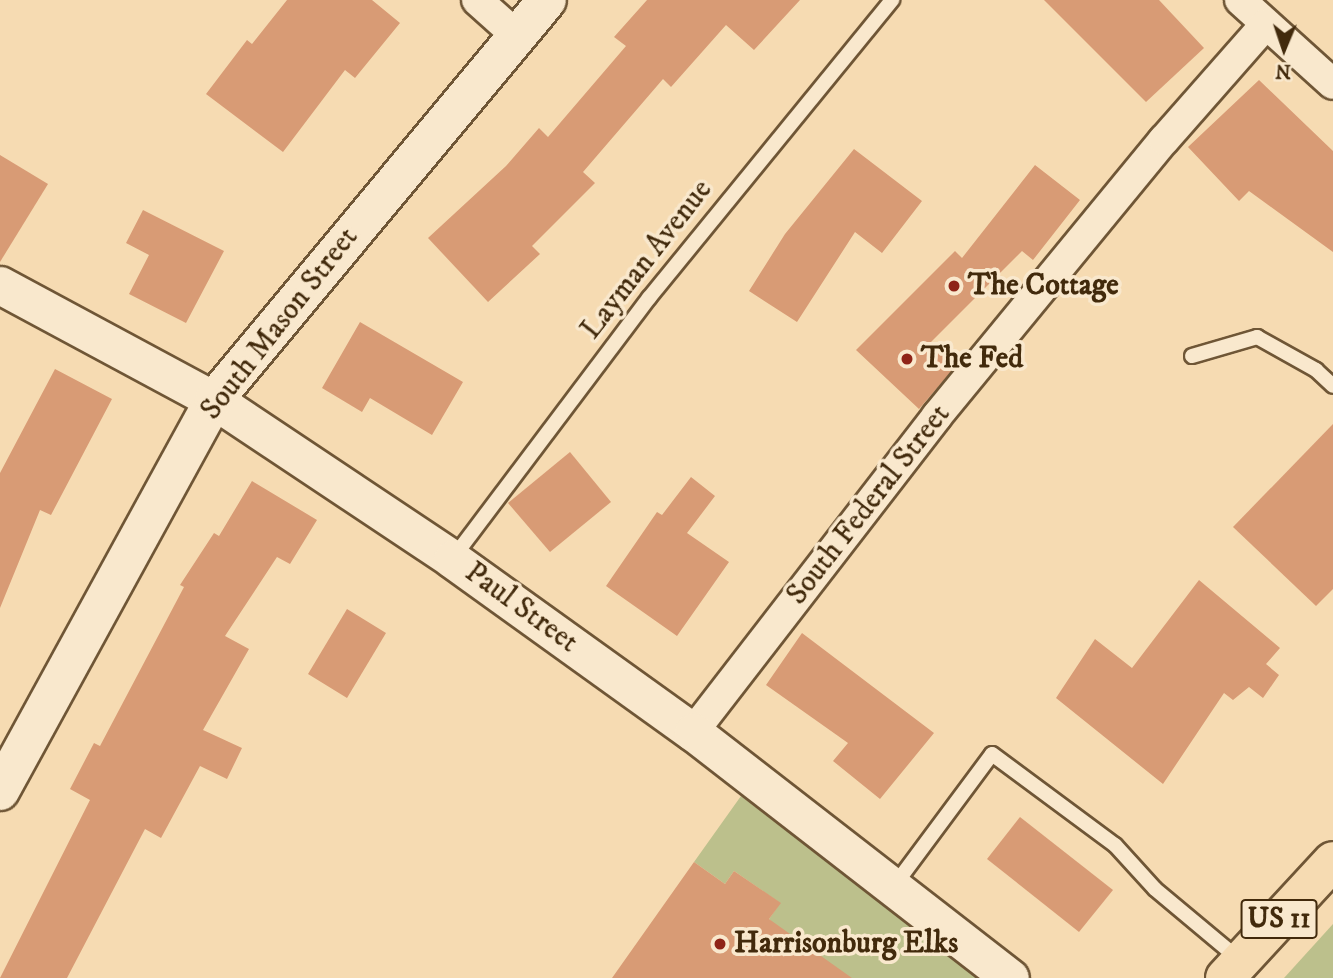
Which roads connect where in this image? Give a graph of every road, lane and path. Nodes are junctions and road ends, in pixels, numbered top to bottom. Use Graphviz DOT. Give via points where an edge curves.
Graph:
graph roads {
  1 [pos="477,0"];
  2 [pos="547,0"];
  3 [pos="892,0"];
  4 [pos="1240,0"];
  5 [pos="1266,24"];
  6 [pos="515,34"];
  7 [pos="1333,85"];
  8 [pos="0,285"];
  9 [pos="1192,356"];
  10 [pos="1333,386"];
  11 [pos="214,400"];
  12 [pos="452,559"];
  13 [pos="693,733"];
  14 [pos="0,791"];
  15 [pos="1333,861"];
  16 [pos="893,887"];
  17 [pos="1233,969"];
  18 [pos="1010,978"];
  1 -- 6 [label="street"];
  2 -- 6 [label="main road, South Mason Street"];
  3 -- 12 [label="lane, Layman Avenue" via="666,276"];
  4 -- 5 [label="street"];
  5 -- 7 [label="street"];
  5 -- 13 [label="street, South Federal Street" via="1164,140 937,416"];
  6 -- 11 [label="main road, South Mason Street"];
  8 -- 11 [label="street, Paul Street"];
  9 -- 10 [label="lane" via="1257,337 1316,370"];
  11 -- 12 [label="street, Paul Street"];
  11 -- 14 [label="main road, South Mason Street"];
  12 -- 13 [label="street, Paul Street"];
  13 -- 16 [label="street, Paul Street"];
  15 -- 17 [label="main road, US 11"];
  16 -- 17 [label="lane" via="992,754 1115,845"];
  16 -- 18 [label="street, Paul Street"];
}
